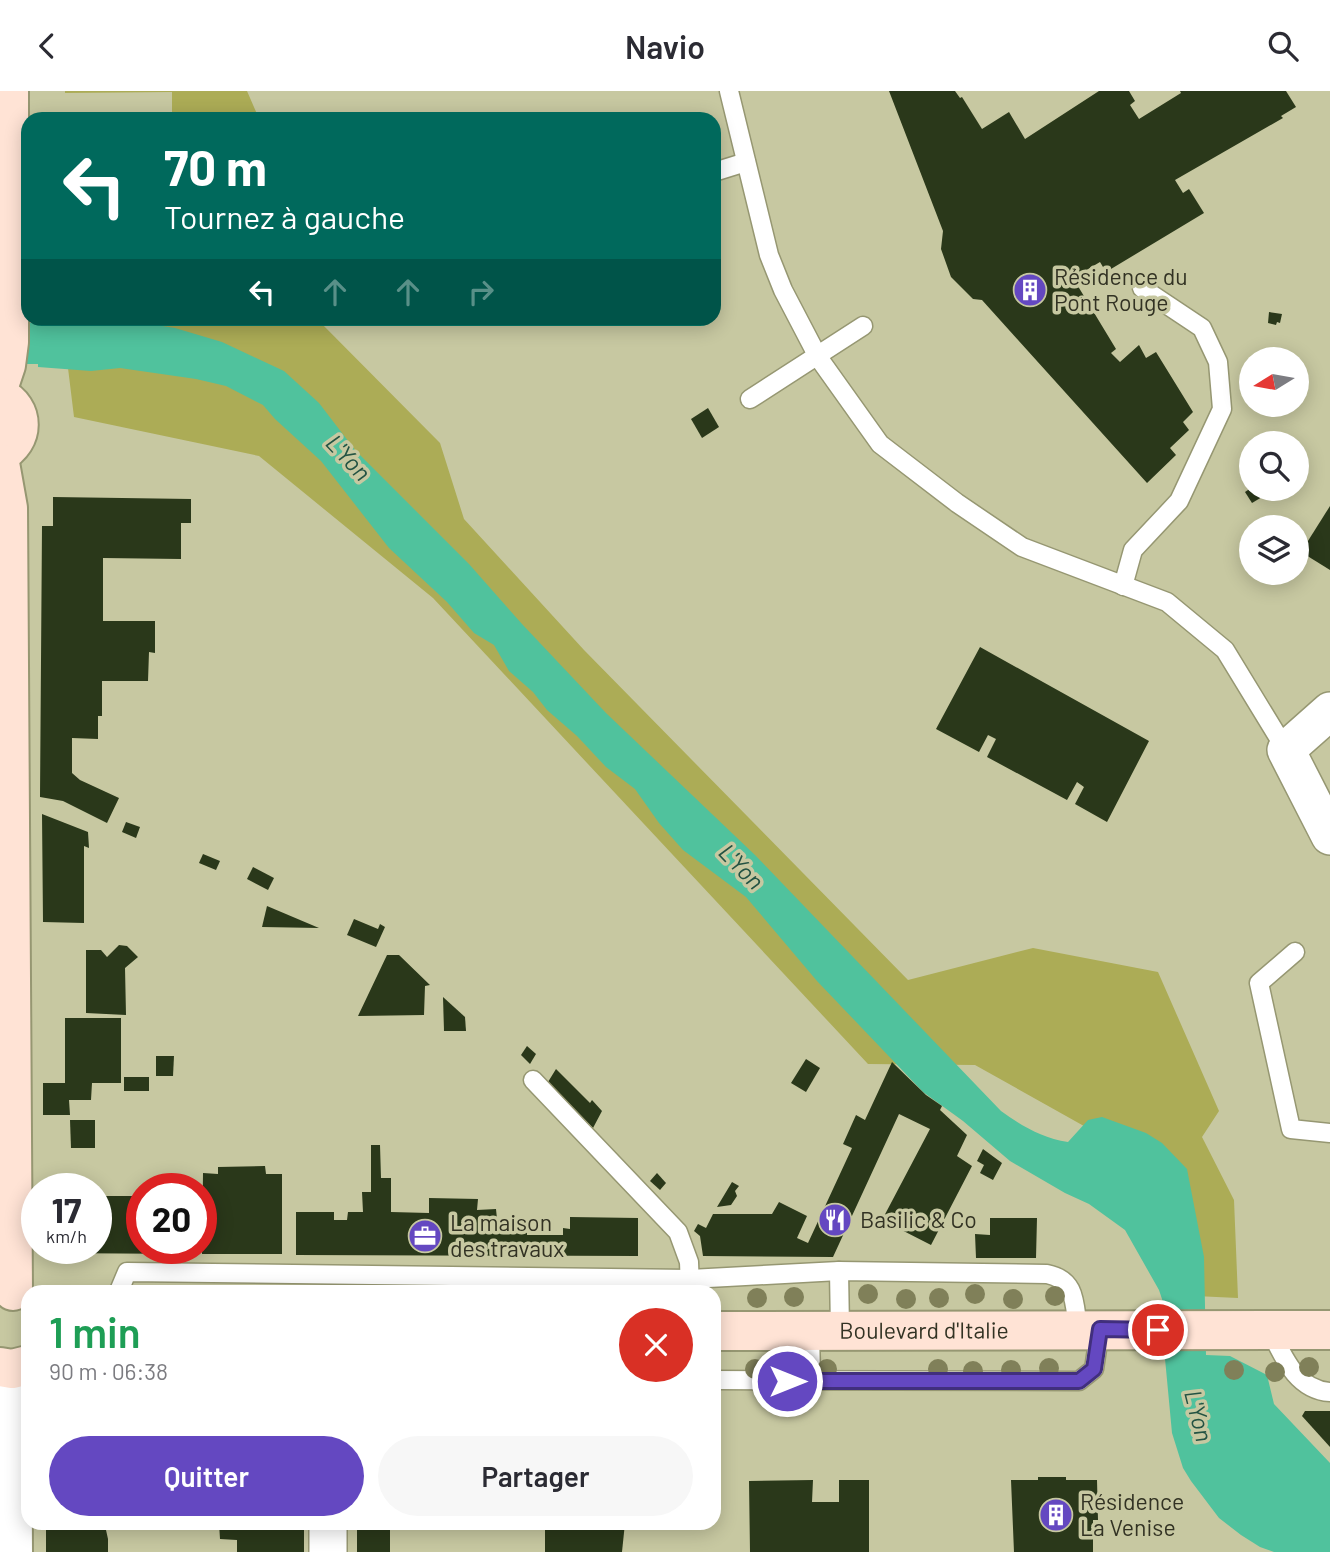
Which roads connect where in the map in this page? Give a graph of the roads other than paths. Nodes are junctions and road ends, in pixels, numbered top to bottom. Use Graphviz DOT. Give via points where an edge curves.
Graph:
graph roads {
  1 [pos="9,91"];
  2 [pos="729,91"];
  3 [pos="746,162"];
  4 [pos="721,170"];
  5 [pos="1142,288"];
  6 [pos="863,326"];
  7 [pos="818,357"];
  8 [pos="2,382"];
  9 [pos="750,399"];
  10 [pos="0,453"];
  11 [pos="0,463"];
  12 [pos="1123,586"];
  13 [pos="1330,711"];
  14 [pos="1286,750"];
  15 [pos="1330,836"];
  16 [pos="1295,953"];
  17 [pos="533,1080"];
  18 [pos="1330,1133"];
  19 [pos="839,1272"];
  20 [pos="122,1285"];
  21 [pos="690,1285"];
  22 [pos="14,1293"];
  23 [pos="1104,1329"];
  24 [pos="825,1330"];
  25 [pos="1270,1330"];
  26 [pos="1330,1330"];
  27 [pos="721,1331"];
  28 [pos="13,1367"];
  29 [pos="721,1380"];
  30 [pos="811,1381"];
  31 [pos="1330,1392"];
  32 [pos="328,1530"];
  33 [pos="13,1552"];
  34 [pos="328,1552"];
  1 -- 8 [label="main road" via="10,301"];
  2 -- 3 [label="lane"];
  3 -- 4 [label="lane"];
  3 -- 7 [label="lane" via="769,255"];
  5 -- 12 [label="lane" via="1202,328 1218,362 1222,409 1179,501 1133,550"];
  6 -- 7 [label="lane"];
  7 -- 9 [label="lane"];
  7 -- 12 [label="lane" via="880,444 957,503 1022,547"];
  8 -- 10 [label="main road" via="20,424 13,443"];
  11 -- 22 [label="main road" via="8,508"];
  12 -- 14 [label="lane" via="1167,602 1225,650"];
  13 -- 14 [label="street"];
  14 -- 15 [label="street"];
  16 -- 18 [label="lane" via="1259,983 1290,1129"];
  17 -- 21 [label="lane" via="678,1232 689,1262"];
  19 -- 21 [label="lane"];
  19 -- 23 [label="lane" via="1056,1276"];
  19 -- 24 [label="lane"];
  20 -- 21 [label="lane" via="127,1272"];
  23 -- 24 [label="main road, Boulevard d'Italie"];
  23 -- 25 [label="main road, Boulevard d'Italie"];
  23 -- 30 [label="lane" via="1094,1369 1079,1381"];
  24 -- 27 [label="main road, Boulevard d'Italie"];
  24 -- 30 [label="lane"];
  25 -- 26 [label="main road"];
  25 -- 31 [label="lane" via="1290,1371 1318,1392"];
  28 -- 33 [label="street"];
  29 -- 30 [label="lane"];
  32 -- 34 [label="street"];
}
